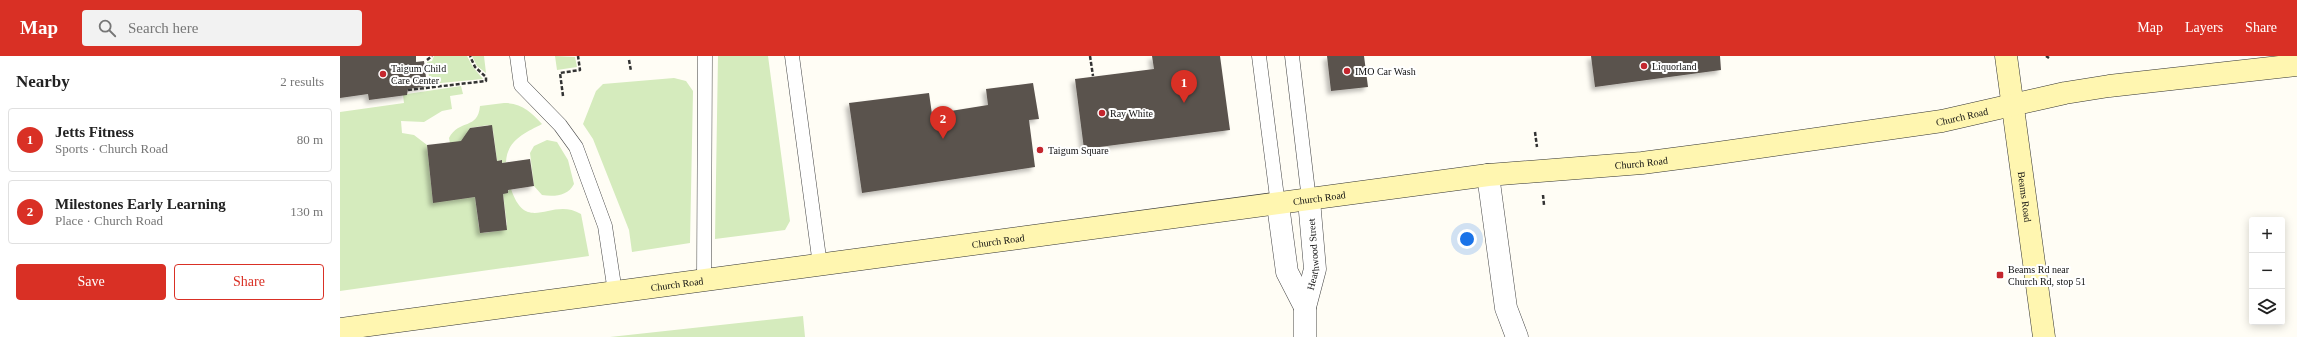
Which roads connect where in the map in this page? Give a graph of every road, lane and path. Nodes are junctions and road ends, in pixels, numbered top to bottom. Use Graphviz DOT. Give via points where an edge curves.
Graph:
graph roads {
  1 [pos="432,56"];
  2 [pos="470,56"];
  3 [pos="517,56"];
  4 [pos="705,56"];
  5 [pos="792,56"];
  6 [pos="1090,56"];
  7 [pos="1259,56"];
  8 [pos="1292,56"];
  9 [pos="2006,56"];
  10 [pos="427,60"];
  11 [pos="629,60"];
  12 [pos="2297,65"];
  13 [pos="631,71"];
  14 [pos="1093,76"];
  15 [pos="408,90"];
  16 [pos="2014,105"];
  17 [pos="1488,175"];
  18 [pos="1309,200"];
  19 [pos="1278,205"];
  20 [pos="820,265"];
  21 [pos="704,279"];
  22 [pos="616,292"];
  23 [pos="1305,307"];
  24 [pos="340,329"];
  25 [pos="1305,337"];
  26 [pos="1517,337"];
  27 [pos="2044,337"];
  1 -- 10 [label="path"];
  2 -- 15 [label="path" via="475,67 486,77 486,81"];
  3 -- 22 [label="lane" via="521,85 560,125 576,147 606,226"];
  4 -- 21 [label="lane"];
  5 -- 20 [label="lane"];
  6 -- 14 [label="path"];
  7 -- 19 [label="lane"];
  8 -- 18 [label="lane"];
  9 -- 16 [label="street, Beams Road"];
  11 -- 13 [label="path"];
  12 -- 16 [label="street, Church Road" via="2109,86"];
  16 -- 17 [label="street, Church Road" via="1942,121 1642,163"];
  16 -- 27 [label="street, Beams Road"];
  17 -- 18 [label="street, Church Road"];
  17 -- 26 [label="street" via="1506,308"];
  18 -- 19 [label="street, Church Road"];
  18 -- 23 [label="street, Heathwood Street" via="1315,269"];
  19 -- 20 [label="street, Church Road"];
  19 -- 23 [label="street, Heathwood Street" via="1287,272"];
  20 -- 21 [label="street, Church Road"];
  21 -- 22 [label="street, Church Road"];
  22 -- 24 [label="street, Church Road"];
  23 -- 25 [label="street, Heathwood Street"];
}
